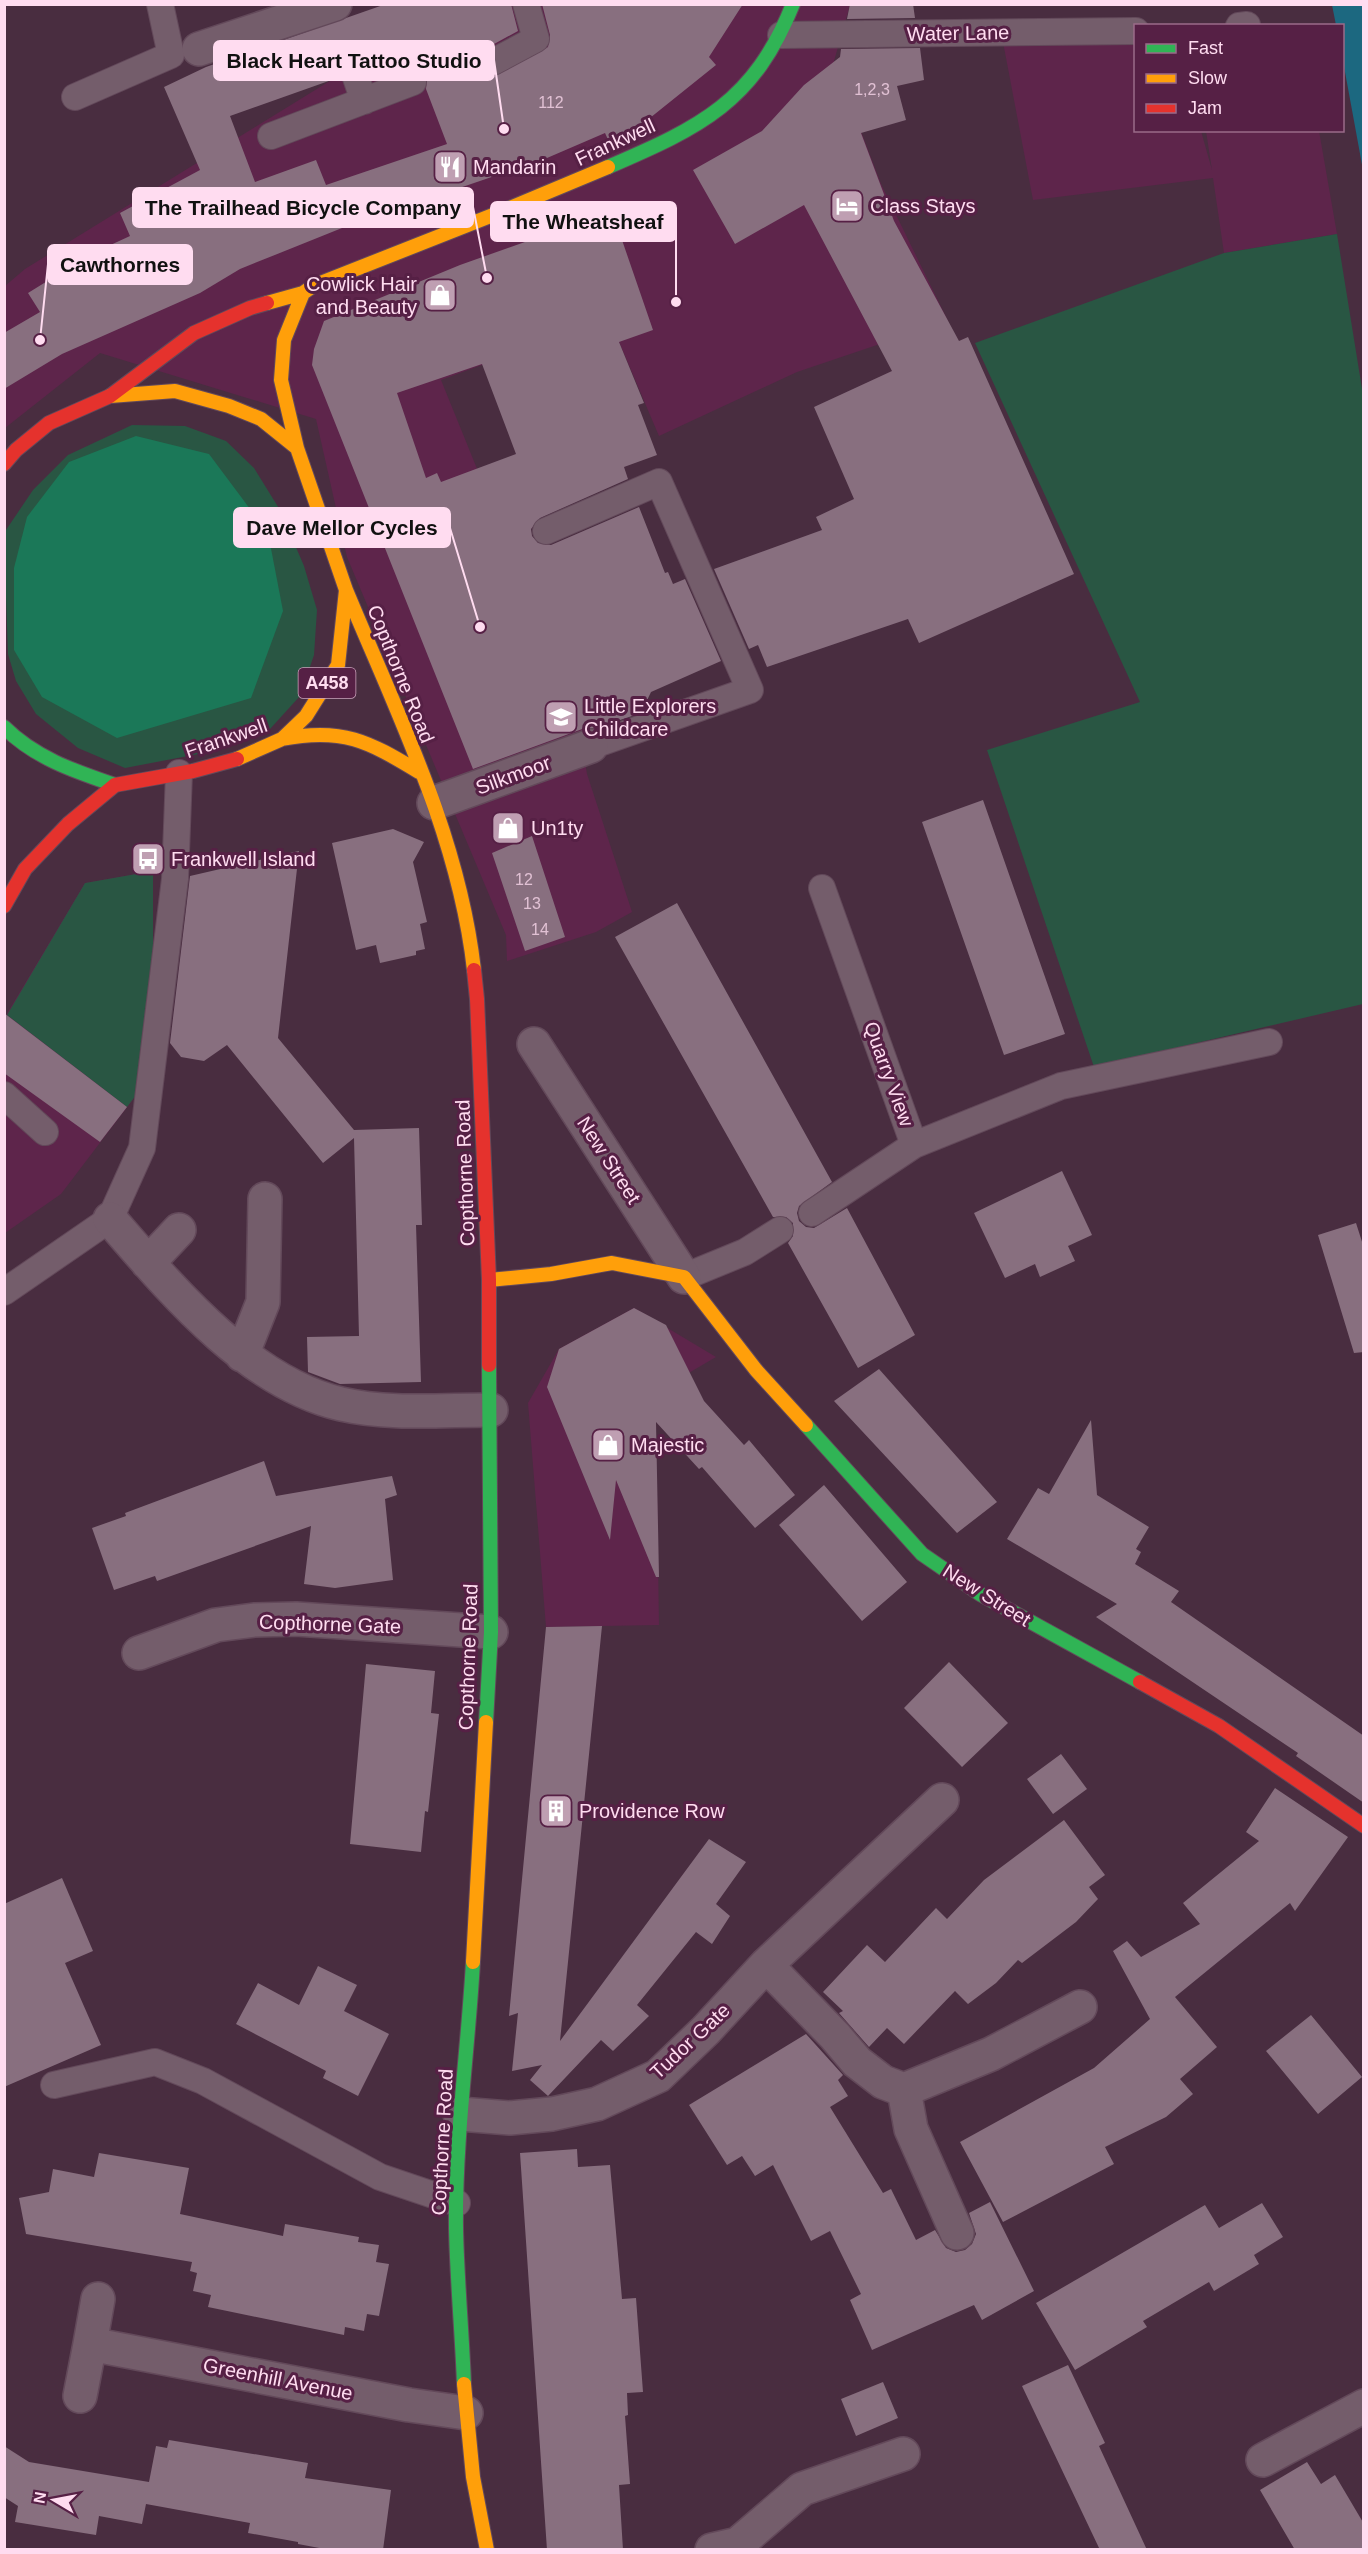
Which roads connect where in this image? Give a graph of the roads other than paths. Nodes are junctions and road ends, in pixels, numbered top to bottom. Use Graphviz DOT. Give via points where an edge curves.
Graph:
graph roads {
  1 [pos="160,4"];
  2 [pos="526,4"];
  3 [pos="794,4"];
  4 [pos="334,11"];
  5 [pos="1134,31"];
  6 [pos="781,34"];
  7 [pos="185,52"];
  8 [pos="493,62"];
  9 [pos="354,72"];
  10 [pos="413,82"];
  11 [pos="75,97"];
  12 [pos="364,101"];
  13 [pos="271,135"];
  14 [pos="303,293"];
  15 [pos="110,396"];
  16 [pos="297,448"];
  17 [pos="4,464"];
  18 [pos="546,531"];
  19 [pos="346,590"];
  20 [pos="4,727"];
  21 [pos="282,739"];
  22 [pos="591,746"];
  23 [pos="419,772"];
  24 [pos="179,774"];
  25 [pos="115,785"];
  26 [pos="434,803"];
  27 [pos="822,888"];
  28 [pos="4,906"];
  29 [pos="1269,1042"];
  30 [pos="534,1044"];
  31 [pos="4,1095"];
  32 [pos="45,1132"];
  33 [pos="914,1145"];
  34 [pos="265,1199"];
  35 [pos="812,1213"];
  36 [pos="110,1219"];
  37 [pos="179,1230"];
  38 [pos="780,1230"];
  39 [pos="148,1263"];
  40 [pos="684,1277"];
  41 [pos="489,1280"];
  42 [pos="4,1292"];
  43 [pos="242,1355"];
  44 [pos="490,1410"];
  45 [pos="491,1632"];
  46 [pos="139,1653"];
  47 [pos="942,1800"];
  48 [pos="1364,1826"];
  49 [pos="766,1965"];
  50 [pos="1080,2007"];
  51 [pos="54,2085"];
  52 [pos="904,2090"];
  53 [pos="460,2114"];
  54 [pos="457,2203"];
  55 [pos="957,2233"];
  56 [pos="98,2300"];
  57 [pos="90,2344"];
  58 [pos="80,2396"];
  59 [pos="1364,2406"];
  60 [pos="466,2413"];
  61 [pos="903,2454"];
  62 [pos="1263,2460"];
  63 [pos="487,2550"];
  64 [pos="712,2550"];
  1 -- 7 [label="lane"];
  2 -- 8 [label="lane" via="536,39"];
  3 -- 6 [label="main road, Frankwell"];
  4 -- 7 [label="street"];
  5 -- 6 [label="lane, Water Lane"];
  6 -- 14 [label="main road, Frankwell" via="745,87 710,116 565,186"];
  7 -- 11 [label="lane"];
  9 -- 12 [label="lane"];
  10 -- 12 [label="lane"];
  12 -- 13 [label="lane"];
  14 -- 15 [label="main road, Frankwell" via="250,308 194,333"];
  14 -- 16 [label="main road, Frankwell / A458" via="284,340 281,380"];
  15 -- 16 [label="main road, Frankwell" via="175,391 229,406 261,419"];
  15 -- 17 [label="main road, Frankwell" via="48,423"];
  16 -- 19 [label="main road, Frankwell / A458"];
  18 -- 22 [label="lane" via="659,482 750,690"];
  19 -- 21 [label="main road, Frankwell / A458" via="338,665 306,716"];
  19 -- 23 [label="main road, Copthorne Road"];
  20 -- 25 [label="main road, Frankwell / A458" via="39,754"];
  21 -- 23 [label="main road, Copthorne Road" via="314,732 340,735 379,747"];
  21 -- 24 [label="main road, Frankwell / A458" via="235,760"];
  22 -- 26 [label="street, Silkmoor"];
  23 -- 26 [label="main road, Copthorne Road"];
  24 -- 25 [label="main road, Frankwell / A458"];
  24 -- 36 [label="lane" via="175,879 142,1148"];
  25 -- 28 [label="main road, Frankwell / A458" via="68,824 25,869"];
  26 -- 41 [label="main road, Copthorne Road" via="456,876 471,946 481,1075"];
  27 -- 33 [label="lane, Quarry View"];
  29 -- 33 [label="lane" via="1061,1086"];
  30 -- 40 [label="street, New Street"];
  31 -- 32 [label="lane"];
  33 -- 35 [label="lane, Quarry View"];
  34 -- 43 [label="street" via="263,1302"];
  36 -- 39 [label="street"];
  36 -- 42 [label="lane"];
  37 -- 39 [label="street"];
  38 -- 40 [label="lane" via="745,1252"];
  39 -- 43 [label="street"];
  40 -- 41 [label="main road" via="612,1263"];
  40 -- 48 [label="main road, New Street" via="756,1370 922,1554 980,1594 1220,1726"];
  41 -- 44 [label="main road, Copthorne Road"];
  43 -- 44 [label="street" via="298,1388 340,1404 385,1410"];
  44 -- 45 [label="main road, Copthorne Road"];
  45 -- 46 [label="street, Copthorne Gate" via="296,1619 254,1620 216,1625"];
  45 -- 53 [label="main road, Copthorne Road" via="470,2022"];
  47 -- 49 [label="street, Tudor Gate"];
  49 -- 52 [label="street" via="857,2062 883,2082"];
  49 -- 53 [label="street, Tudor Gate" via="658,2076 597,2104 552,2114 510,2118"];
  50 -- 52 [label="street" via="991,2054"];
  51 -- 54 [label="lane" via="155,2062 203,2081 380,2178"];
  52 -- 55 [label="street" via="911,2129"];
  53 -- 54 [label="main road, Copthorne Road"];
  54 -- 60 [label="main road, Copthorne Road"];
  56 -- 57 [label="street"];
  57 -- 58 [label="street"];
  57 -- 60 [label="street, Greenhill Avenue"];
  59 -- 62 [label="street"];
  60 -- 63 [label="main road, Copthorne Road"];
  61 -- 64 [label="street" via="802,2489 738,2544"];
}
